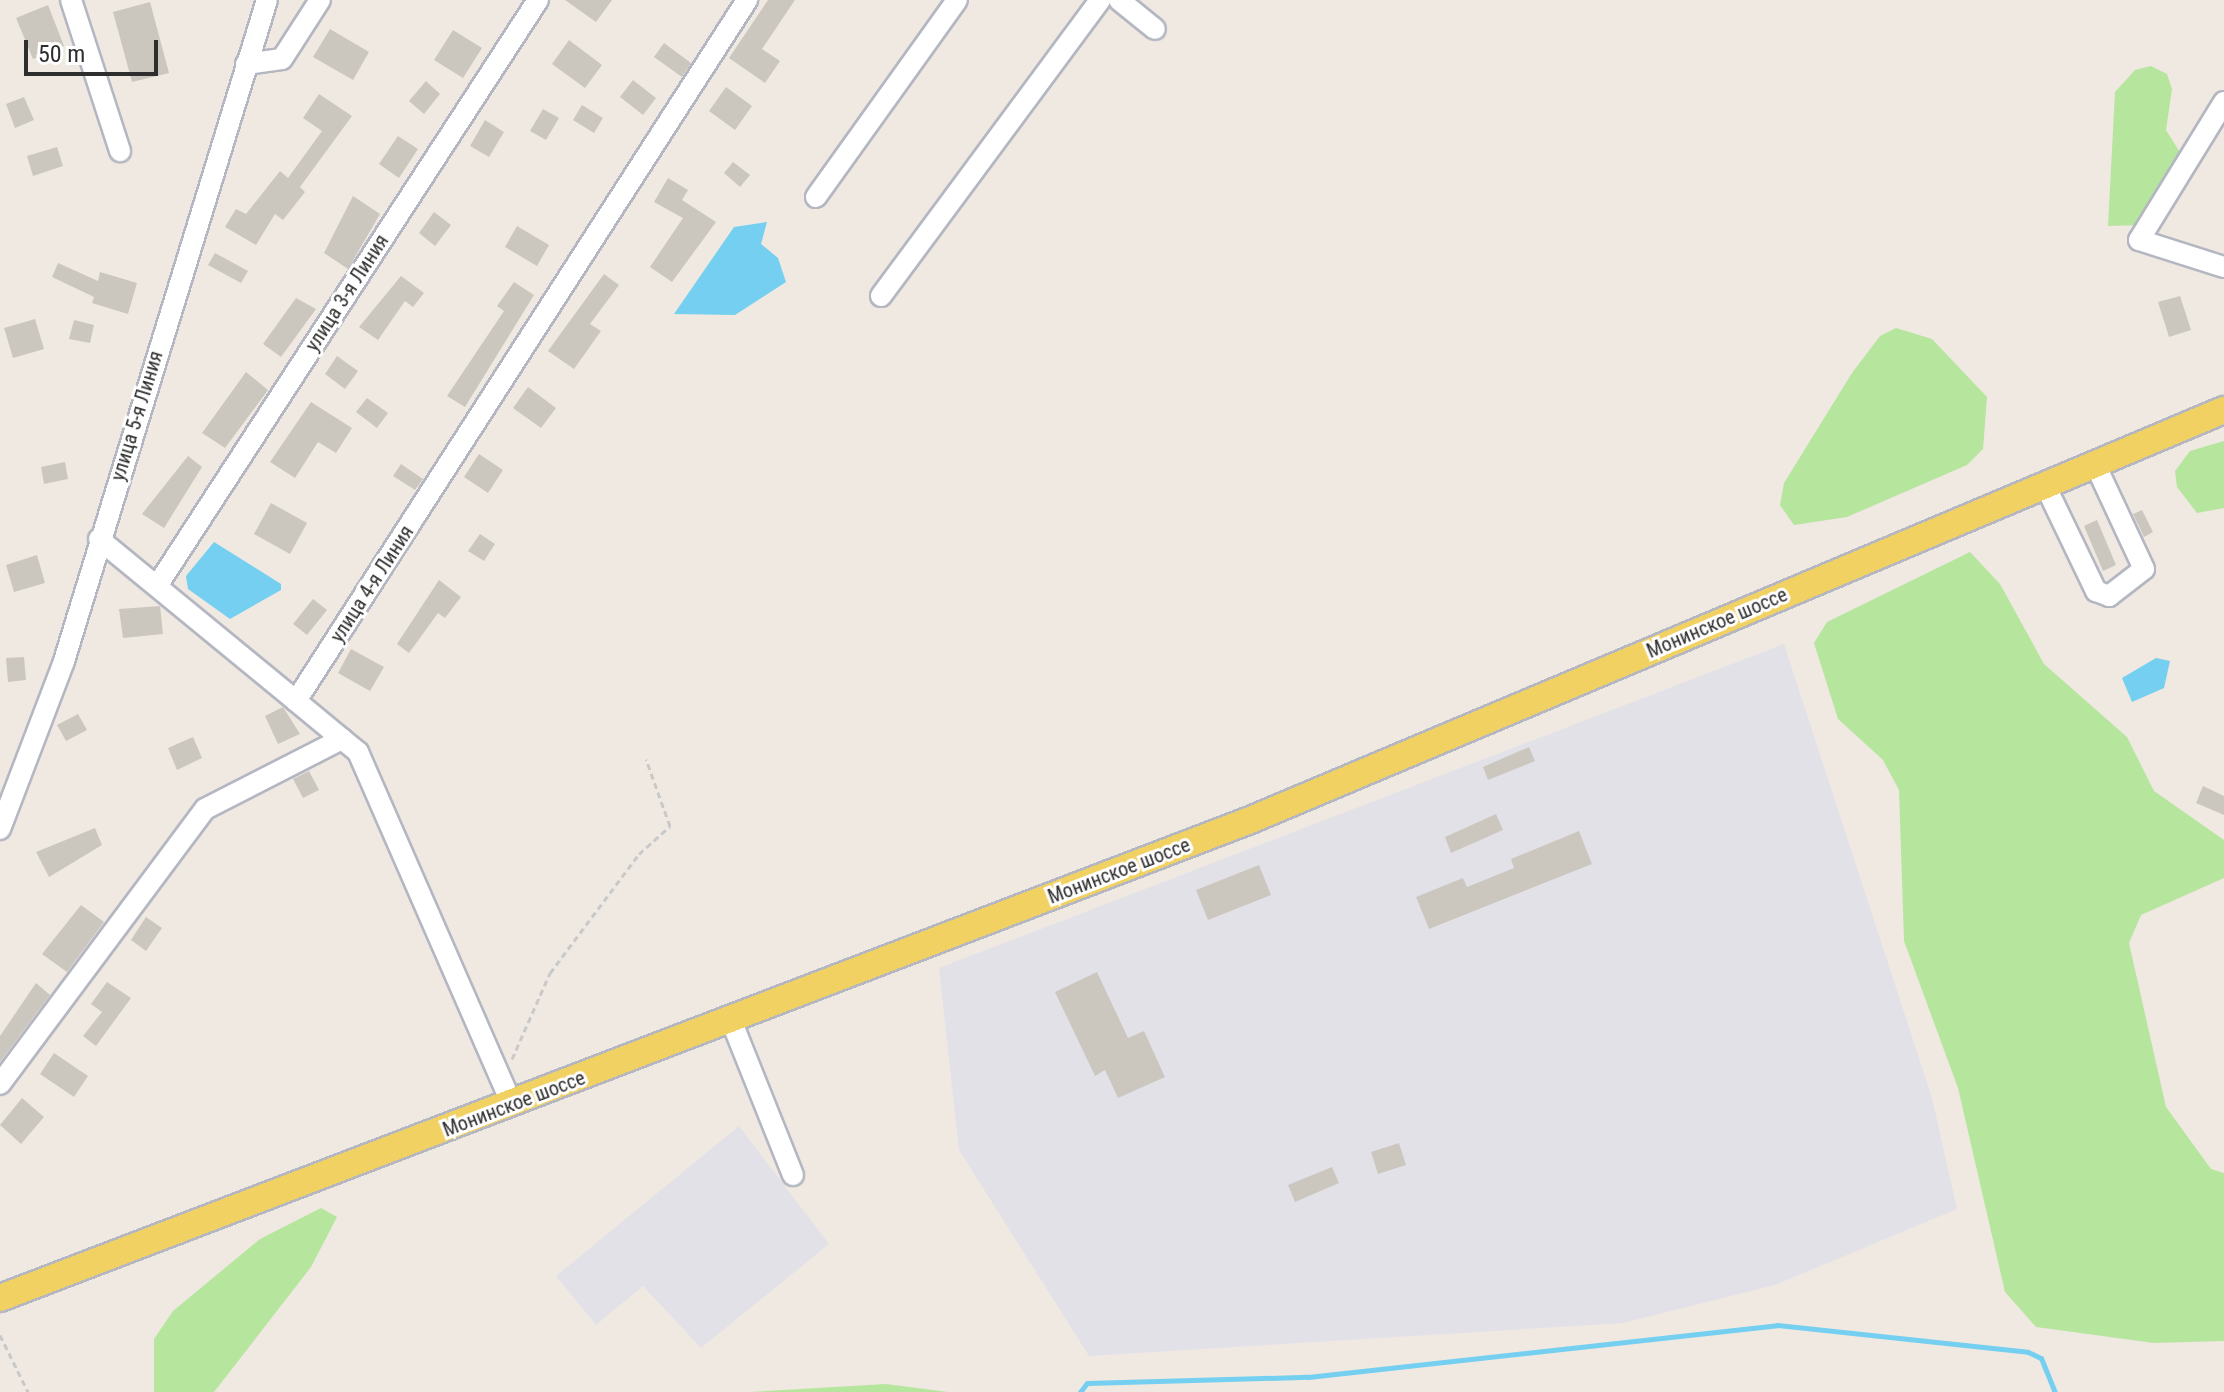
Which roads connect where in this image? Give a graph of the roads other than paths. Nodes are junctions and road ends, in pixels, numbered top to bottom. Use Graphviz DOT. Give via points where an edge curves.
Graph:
graph roads {
  1 [pos="71,0"];
  2 [pos="267,0"];
  3 [pos="320,0"];
  4 [pos="538,0"];
  5 [pos="747,0"];
  6 [pos="957,0"];
  7 [pos="1100,0"];
  8 [pos="1119,0"];
  9 [pos="1155,29"];
  10 [pos="246,64"];
  11 [pos="2224,102"];
  12 [pos="120,151"];
  13 [pos="816,197"];
  14 [pos="2224,267"];
  15 [pos="881,296"];
  16 [pos="2224,410"];
  17 [pos="2095,464"];
  18 [pos="2045,485"];
  19 [pos="99,539"];
  20 [pos="157,586"];
  21 [pos="296,701"];
  22 [pos="342,739"];
  23 [pos="0,829"];
  24 [pos="731,1020"];
  25 [pos="0,1084"];
  26 [pos="507,1093"];
  27 [pos="793,1175"];
  28 [pos="0,1298"];
  1 -- 12 [label="street"];
  2 -- 10 [label="street, улица 5-я Линия"];
  3 -- 10 [label="street" via="282,59"];
  4 -- 20 [label="street, улица 3-я Линия"];
  5 -- 21 [label="street, улица 4-я Линия"];
  6 -- 13 [label="street"];
  7 -- 15 [label="street"];
  8 -- 9 [label="street"];
  10 -- 19 [label="street, улица 5-я Линия"];
  11 -- 14 [label="street" via="2139,240"];
  16 -- 17 [label="main road, Монинское шоссе"];
  17 -- 18 [label="main road, Монинское шоссе"];
  17 -- 18 [label="street" via="2144,569 2109,596 2096,591"];
  18 -- 24 [label="main road, Монинское шоссе" via="1248,821"];
  19 -- 20 [label="street"];
  19 -- 23 [label="street, улица 5-я Линия" via="64,661"];
  20 -- 21 [label="street"];
  21 -- 22 [label="street"];
  22 -- 25 [label="street" via="205,809"];
  22 -- 26 [label="street" via="358,752"];
  24 -- 26 [label="main road, Монинское шоссе"];
  24 -- 27 [label="street"];
  26 -- 28 [label="main road, Монинское шоссе"];
}
